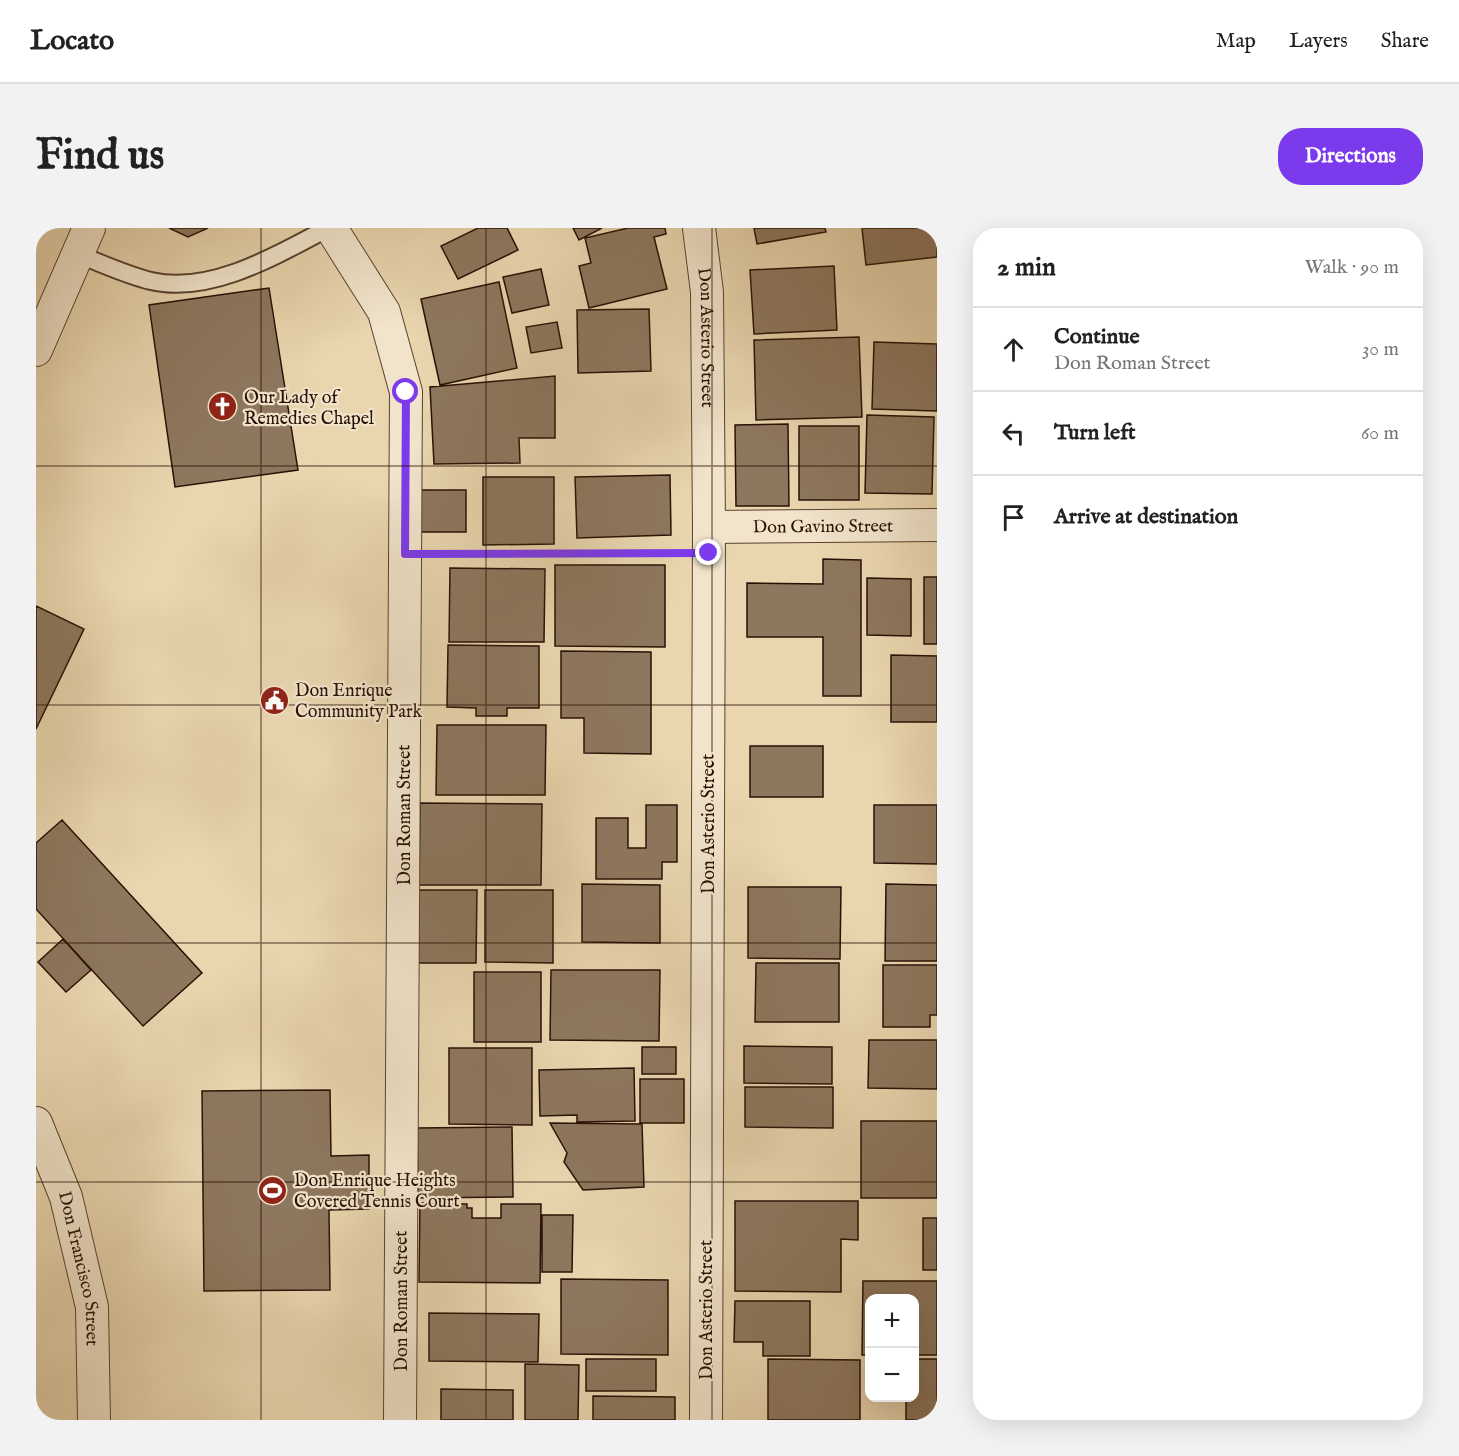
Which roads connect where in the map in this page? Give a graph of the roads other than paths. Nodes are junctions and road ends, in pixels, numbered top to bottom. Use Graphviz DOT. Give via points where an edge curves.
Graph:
graph roads {
  1 [pos="329,228"];
  2 [pos="699,228"];
  3 [pos="83,241"];
  4 [pos="36,350"];
  5 [pos="937,525"];
  6 [pos="709,540"];
  7 [pos="36,1123"];
  8 [pos="94,1420"];
  9 [pos="400,1420"];
  10 [pos="706,1420"];
  1 -- 3 [label="lane" via="270,259 219,279 152,282"];
  1 -- 9 [label="street, Don Roman Street" via="384,312 406,392"];
  2 -- 6 [label="street, Don Asterio Street" via="707,292"];
  3 -- 4 [label="street"];
  5 -- 6 [label="street, Don Gavino Street"];
  6 -- 10 [label="street, Don Asterio Street"];
  7 -- 8 [label="street, Don Francisco Street" via="66,1197 92,1307"];
}
